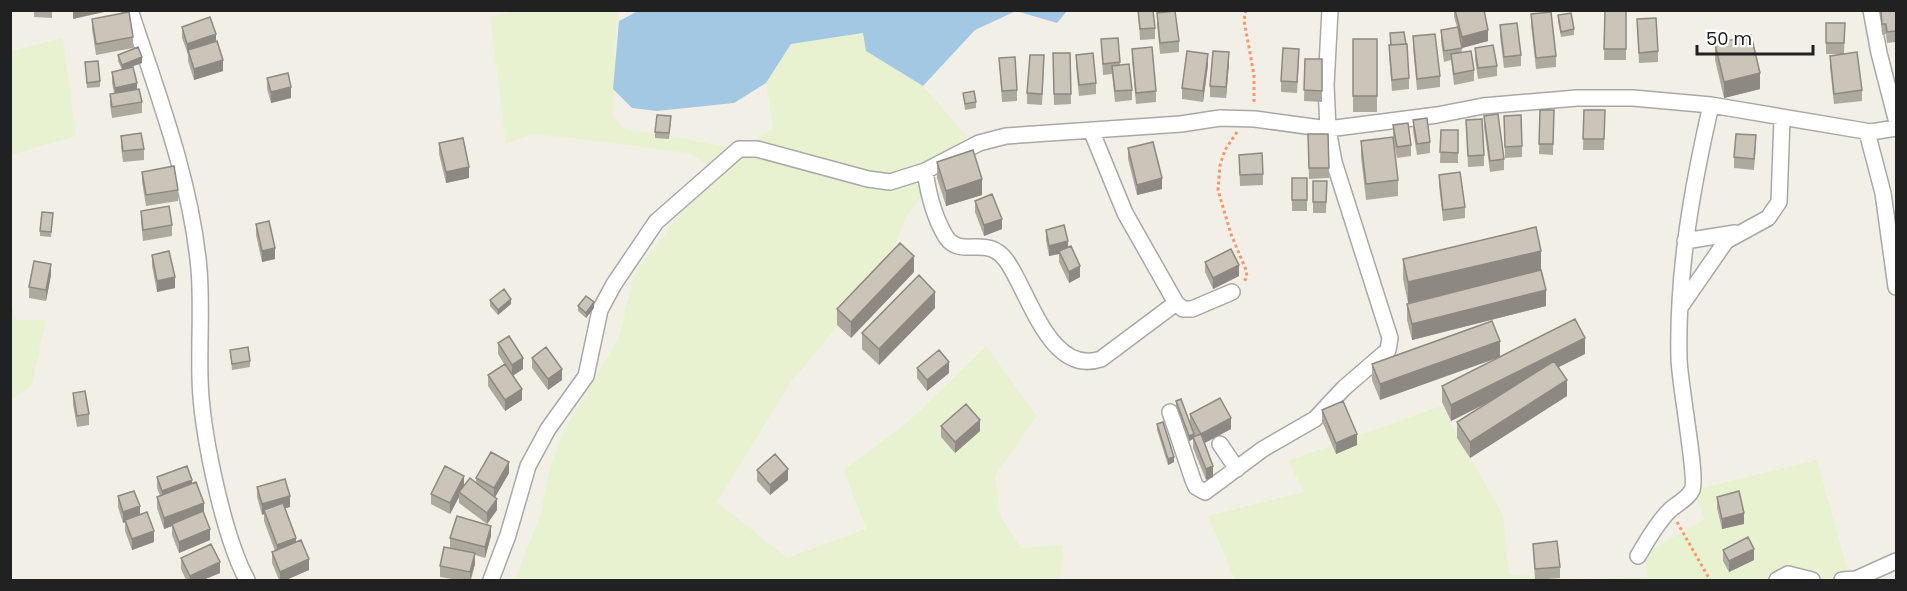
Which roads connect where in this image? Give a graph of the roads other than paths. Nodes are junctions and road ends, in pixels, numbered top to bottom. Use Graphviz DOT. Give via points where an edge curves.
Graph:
graph roads {
  1 [pos="130,10"];
  2 [pos="1330,10"];
  3 [pos="1871,10"];
  4 [pos="1711,105"];
  5 [pos="1782,119"];
  6 [pos="1896,119"];
  7 [pos="1896,128"];
  8 [pos="1328,129"];
  9 [pos="1091,130"];
  10 [pos="1867,132"];
  11 [pos="925,171"];
  12 [pos="1741,232"];
  13 [pos="1685,241"];
  14 [pos="1896,287"];
  15 [pos="1232,292"];
  16 [pos="1176,303"];
  17 [pos="1681,306"];
  18 [pos="1170,412"];
  19 [pos="1220,444"];
  20 [pos="1238,469"];
  21 [pos="1638,556"];
  22 [pos="1896,561"];
  23 [pos="248,580"];
  24 [pos="491,580"];
  25 [pos="1777,580"];
  26 [pos="1812,580"];
  27 [pos="1842,580"];
  1 -- 23 [label="street" via="181,168 199,269 200,397 212,465"];
  2 -- 8 [label="street"];
  3 -- 6 [label="street"];
  4 -- 5 [label="street"];
  4 -- 8 [label="street" via="1633,98 1528,100"];
  4 -- 13 [label="street"];
  5 -- 10 [label="street"];
  5 -- 12 [label="street" via="1779,202 1768,218"];
  7 -- 10 [label="street"];
  8 -- 9 [label="street" via="1220,118"];
  8 -- 20 [label="street" via="1336,170 1390,338 1388,350 1344,387 1315,419 1263,449"];
  9 -- 11 [label="street" via="1006,136 979,143"];
  9 -- 16 [label="street" via="1125,213"];
  10 -- 14 [label="street" via="1883,193"];
  11 -- 16 [label="street" via="945,235 953,245 963,248 995,249 1008,262 1035,312 1066,356 1090,363 1101,358"];
  11 -- 24 [label="street" via="890,182 757,149 739,149 656,222 600,310 586,376 548,429 528,466"];
  12 -- 13 [label="street"];
  12 -- 17 [label="street" via="1715,253"];
  13 -- 17 [label="street"];
  15 -- 16 [label="street" via="1192,309 1183,309"];
  17 -- 21 [label="street" via="1679,358 1694,488 1670,511"];
  18 -- 20 [label="street" via="1196,487 1204,492"];
  19 -- 20 [label="street"];
  22 -- 27 [label="street" via="1856,579"];
  25 -- 26 [label="street" via="1788,574"];
}
